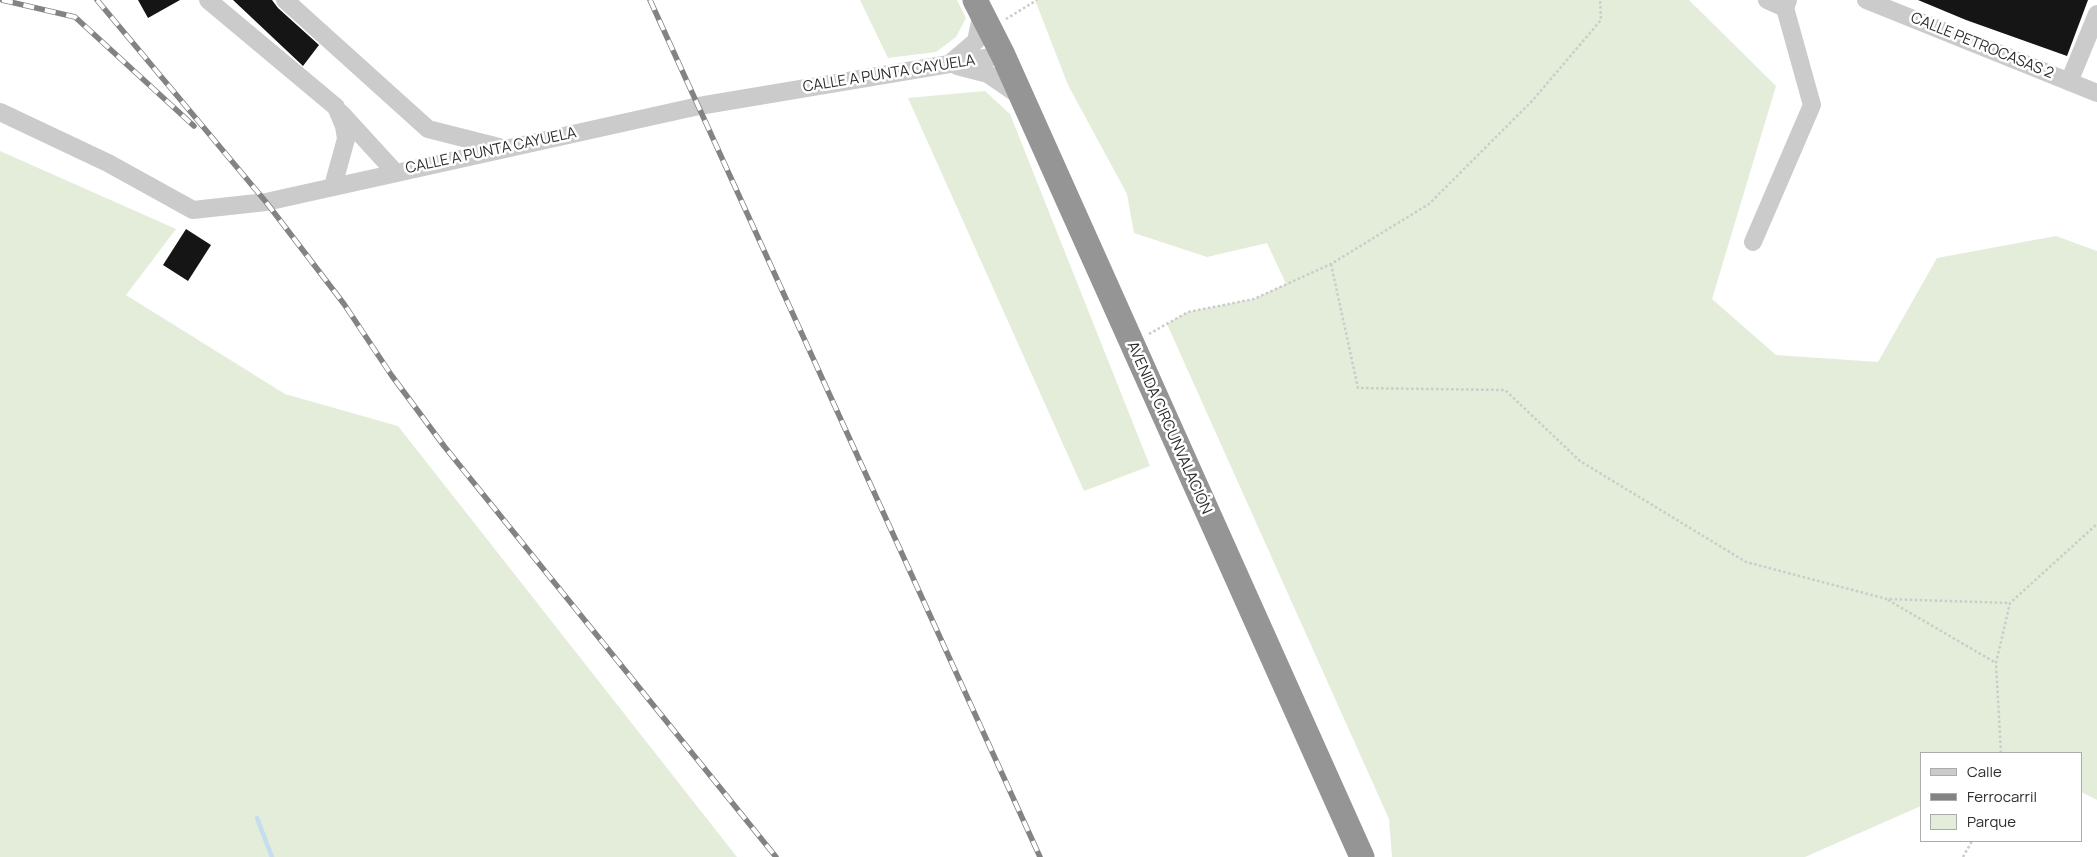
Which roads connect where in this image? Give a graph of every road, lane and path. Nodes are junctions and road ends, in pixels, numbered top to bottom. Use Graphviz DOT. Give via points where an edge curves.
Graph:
graph roads {
  1 [pos="208,0"];
  2 [pos="285,0"];
  3 [pos="1037,0"];
  4 [pos="1600,0"];
  5 [pos="1767,0"];
  6 [pos="1866,0"];
  7 [pos="1786,4"];
  8 [pos="982,14"];
  9 [pos="2097,14"];
  10 [pos="1003,55"];
  11 [pos="949,64"];
  12 [pos="2069,82"];
  13 [pos="2097,93"];
  14 [pos="1021,97"];
  15 [pos="336,107"];
  16 [pos="0,112"];
  17 [pos="504,148"];
  18 [pos="395,172"];
  19 [pos="333,186"];
  20 [pos="1753,242"];
  21 [pos="1331,264"];
  22 [pos="1132,344"];
  23 [pos="2097,524"];
  24 [pos="1887,599"];
  25 [pos="2010,603"];
  26 [pos="1996,663"];
  27 [pos="2001,752"];
  28 [pos="1971,842"];
  29 [pos="1362,857"];
  30 [pos="1963,857"];
  1 -- 15 [label="street"];
  2 -- 17 [label="street" via="428,130"];
  3 -- 8 [label="path"];
  4 -- 21 [label="path" via="1601,20 1532,101 1429,204"];
  5 -- 7 [label="street"];
  6 -- 12 [label="street, CALLE PETROCASAS 2"];
  7 -- 20 [label="street" via="1812,105"];
  8 -- 10 [label="highway, AVENIDA CIRCUNVALACIÓN"];
  8 -- 11 [label="street" via="976,41"];
  9 -- 12 [label="street"];
  10 -- 11 [label="street, CALLE A PUNTA CAYUELA"];
  10 -- 14 [label="highway, AVENIDA CIRCUNVALACIÓN"];
  11 -- 14 [label="street" via="988,74"];
  11 -- 17 [label="street, CALLE A PUNTA CAYUELA" via="699,106"];
  12 -- 13 [label="street, CALLE PETROCASAS 2"];
  14 -- 22 [label="highway, AVENIDA CIRCUNVALACIÓN"];
  15 -- 18 [label="street"];
  15 -- 19 [label="street" via="346,139"];
  16 -- 19 [label="street, CALLE A PUNTA CAYUELA" via="108,163 193,210 266,202"];
  17 -- 18 [label="street, CALLE A PUNTA CAYUELA"];
  18 -- 19 [label="street, CALLE A PUNTA CAYUELA"];
  21 -- 22 [label="path" via="1254,299 1188,312"];
  21 -- 24 [label="path" via="1358,388 1505,390 1580,461 1746,562"];
  22 -- 29 [label="highway, AVENIDA CIRCUNVALACIÓN"];
  23 -- 25 [label="path"];
  24 -- 25 [label="path"];
  24 -- 26 [label="path"];
  25 -- 26 [label="path"];
  26 -- 27 [label="path"];
  28 -- 30 [label="path"];
}
